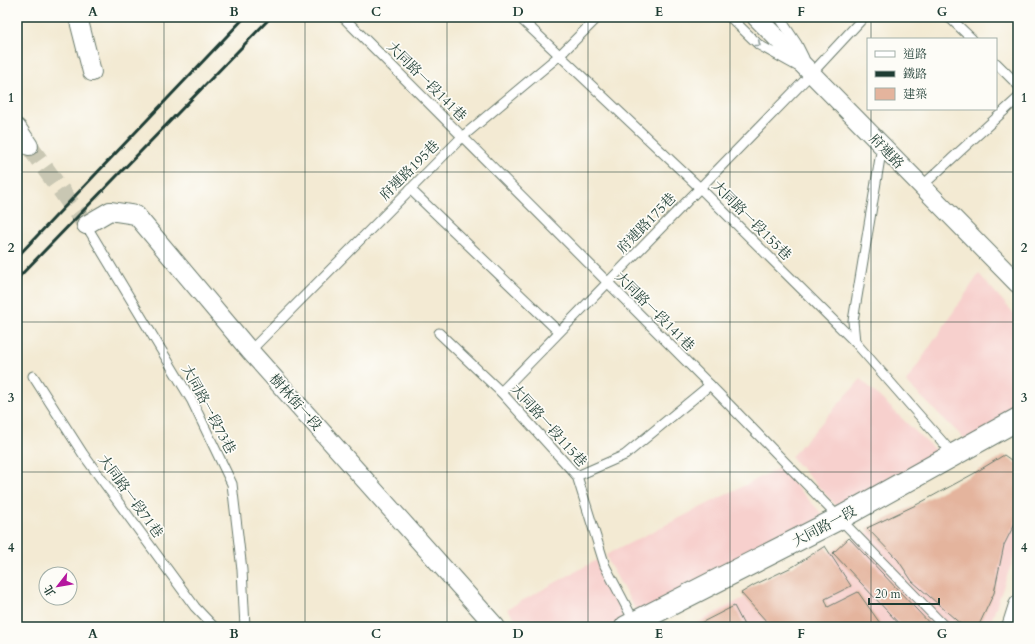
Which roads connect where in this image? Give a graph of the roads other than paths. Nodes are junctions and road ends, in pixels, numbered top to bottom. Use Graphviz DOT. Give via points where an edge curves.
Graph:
graph roads {
  1 [pos="78,17"];
  2 [pos="343,17"];
  3 [pos="519,17"];
  4 [pos="598,17"];
  5 [pos="730,17"];
  6 [pos="756,17"];
  7 [pos="779,17"];
  8 [pos="864,17"];
  9 [pos="947,17"];
  10 [pos="971,38"];
  11 [pos="560,54"];
  12 [pos="997,64"];
  13 [pos="92,72"];
  14 [pos="812,73"];
  15 [pos="1018,85"];
  16 [pos="1018,98"];
  17 [pos="17,128"];
  18 [pos="462,137"];
  19 [pos="29,146"];
  20 [pos="882,146"];
  21 [pos="922,186"];
  22 [pos="700,188"];
  23 [pos="410,189"];
  24 [pos="86,225"];
  25 [pos="607,283"];
  26 [pos="1018,284"];
  27 [pos="559,332"];
  28 [pos="439,333"];
  29 [pos="855,342"];
  30 [pos="250,351"];
  31 [pos="33,376"];
  32 [pos="710,385"];
  33 [pos="501,392"];
  34 [pos="1018,418"];
  35 [pos="953,454"];
  36 [pos="578,476"];
  37 [pos="840,518"];
  38 [pos="1018,605"];
  39 [pos="631,625"];
  40 [pos="214,627"];
  41 [pos="245,627"];
  42 [pos="496,627"];
  43 [pos="945,627"];
  44 [pos="1012,627"];
  1 -- 13 [label="street"];
  2 -- 18 [label="lane, 大同路一段141巷"];
  3 -- 11 [label="lane, 大同路一段155巷"];
  4 -- 11 [label="lane, 府連路195巷"];
  5 -- 14 [label="lane, one-way" via="759,45"];
  6 -- 14 [label="street, 府連路"];
  7 -- 14 [label="lane"];
  8 -- 14 [label="lane, 府連路175巷"];
  9 -- 10 [label="lane"];
  11 -- 18 [label="lane, 府連路195巷"];
  11 -- 22 [label="lane, 大同路一段155巷"];
  12 -- 15 [label="lane"];
  14 -- 20 [label="street, 府連路"];
  14 -- 22 [label="lane, 府連路175巷"];
  16 -- 21 [label="lane"];
  17 -- 19 [label="street"];
  18 -- 23 [label="lane, 府連路195巷"];
  18 -- 25 [label="lane, 大同路一段141巷"];
  20 -- 21 [label="street, 府連路"];
  20 -- 29 [label="lane" via="853,321"];
  21 -- 26 [label="street, 府連路"];
  22 -- 25 [label="lane, 府連路175巷"];
  22 -- 29 [label="lane, 大同路一段155巷"];
  23 -- 27 [label="lane"];
  23 -- 30 [label="lane, 府連路195巷"];
  24 -- 30 [label="street, 樹林街一段" via="110,211 136,215"];
  24 -- 41 [label="lane, 大同路一段73巷" via="192,401 232,484 242,570"];
  25 -- 27 [label="lane, 府連路175巷"];
  25 -- 32 [label="lane, 大同路一段141巷"];
  27 -- 33 [label="lane, 府連路175巷"];
  28 -- 33 [label="lane, 大同路一段115巷"];
  29 -- 35 [label="lane, 大同路一段155巷"];
  30 -- 42 [label="street, 樹林街一段"];
  31 -- 40 [label="lane, 大同路一段71巷" via="83,454 195,608"];
  32 -- 36 [label="lane" via="624,455"];
  32 -- 37 [label="lane, 大同路一段141巷"];
  33 -- 36 [label="lane, 大同路一段115巷"];
  34 -- 35 [label="street, 大同路一段"];
  35 -- 37 [label="street, 大同路一段"];
  36 -- 39 [label="lane, 大同路一段115巷" via="606,566"];
  37 -- 39 [label="street, 大同路一段"];
  37 -- 43 [label="lane, 大同路一段141巷"];
  38 -- 44 [label="street"];
}
